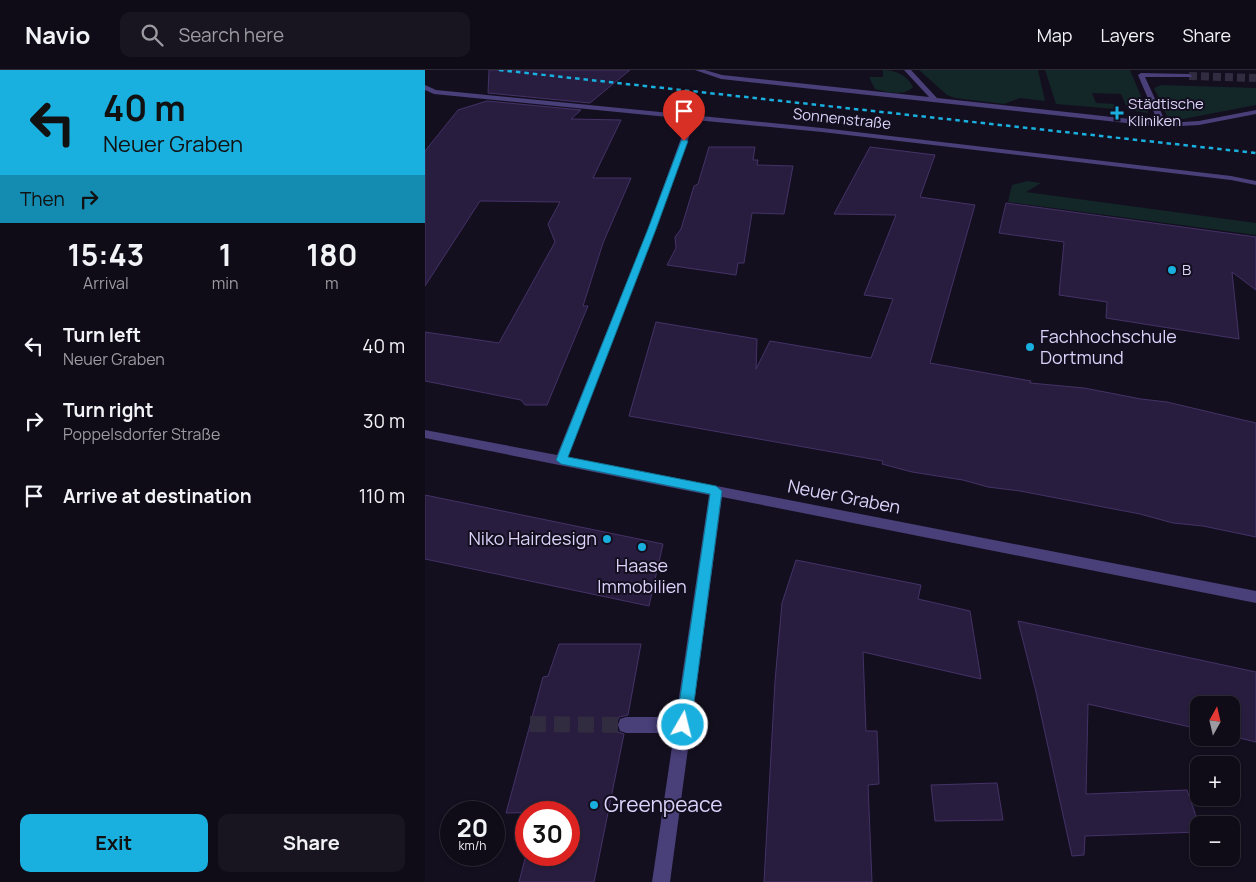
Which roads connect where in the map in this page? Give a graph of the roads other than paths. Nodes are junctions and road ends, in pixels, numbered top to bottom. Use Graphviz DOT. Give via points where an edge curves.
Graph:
graph roads {
  1 [pos="698,70"];
  2 [pos="907,70"];
  3 [pos="1189,76"];
  4 [pos="425,87"];
  5 [pos="936,100"];
  6 [pos="1256,112"];
  7 [pos="693,118"];
  8 [pos="1163,126"];
  9 [pos="1256,183"];
  10 [pos="425,434"];
  11 [pos="561,460"];
  12 [pos="716,491"];
  13 [pos="1256,597"];
  14 [pos="626,725"];
  15 [pos="683,725"];
  16 [pos="661,882"];
  1 -- 5 [label="street" via="721,77"];
  2 -- 5 [label="street"];
  3 -- 8 [label="street" via="1141,75"];
  4 -- 7 [label="street, Sonnenstraße" via="431,94"];
  5 -- 8 [label="street"];
  6 -- 8 [label="street"];
  7 -- 9 [label="street, Sonnenstraße" via="876,136"];
  7 -- 11 [label="street"];
  10 -- 11 [label="street, Neuer Graben"];
  11 -- 12 [label="street, Neuer Graben"];
  12 -- 13 [label="street, Neuer Graben"];
  12 -- 15 [label="street"];
  14 -- 15 [label="street"];
  15 -- 16 [label="street"];
}
